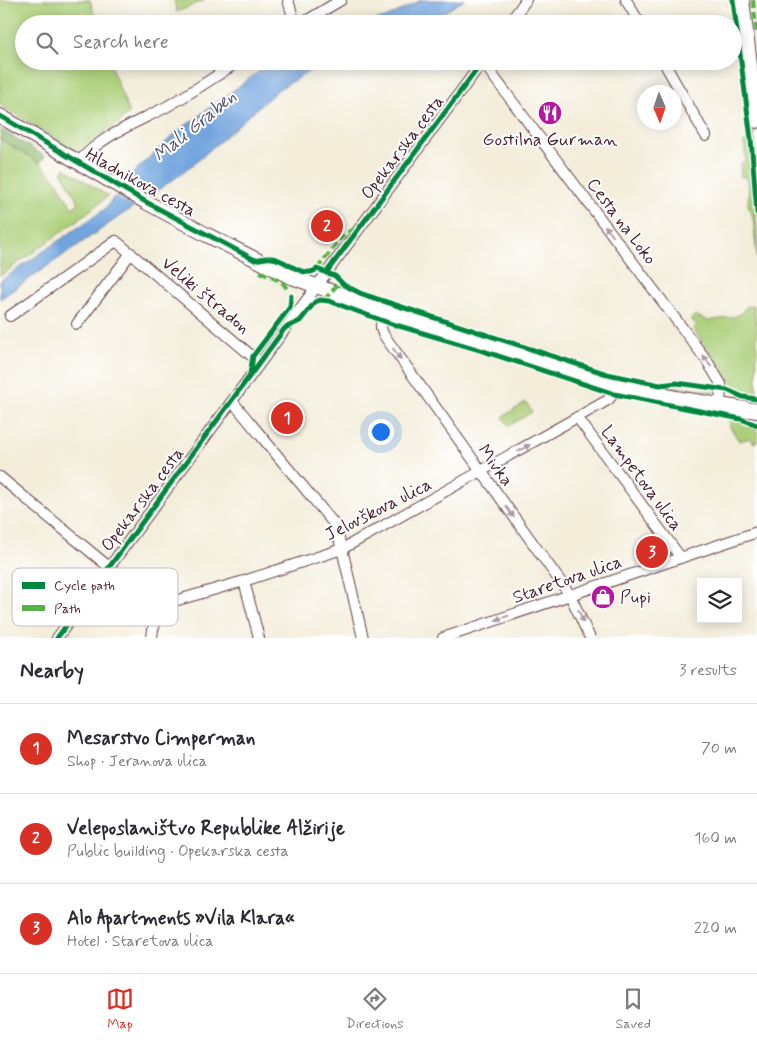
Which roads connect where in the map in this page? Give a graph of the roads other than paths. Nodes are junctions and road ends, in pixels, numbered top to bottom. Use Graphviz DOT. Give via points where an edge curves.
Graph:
graph roads {
  1 [pos="288,0"];
  2 [pos="341,0"];
  3 [pos="526,0"];
  4 [pos="626,0"];
  5 [pos="742,0"];
  6 [pos="292,15"];
  7 [pos="316,15"];
  8 [pos="516,15"];
  9 [pos="635,15"];
  10 [pos="225,70"];
  11 [pos="476,70"];
  12 [pos="490,70"];
  13 [pos="668,70"];
  14 [pos="0,116"];
  15 [pos="757,121"];
  16 [pos="706,136"];
  17 [pos="78,163"];
  18 [pos="131,253"];
  19 [pos="316,286"];
  20 [pos="382,310"];
  21 [pos="10,316"];
  22 [pos="77,324"];
  23 [pos="260,363"];
  24 [pos="620,386"];
  25 [pos="232,401"];
  26 [pos="720,405"];
  27 [pos="757,412"];
  28 [pos="577,417"];
  29 [pos="481,472"];
  30 [pos="0,477"];
  31 [pos="757,532"];
  32 [pos="342,549"];
  33 [pos="681,558"];
  34 [pos="109,566"];
  35 [pos="244,580"];
  36 [pos="570,595"];
  37 [pos="178,600"];
  38 [pos="66,626"];
  39 [pos="57,638"];
  40 [pos="259,638"];
  41 [pos="362,638"];
  42 [pos="444,638"];
  43 [pos="590,638"];
  1 -- 6 [label="street"];
  2 -- 7 [label="street"];
  3 -- 8 [label="street"];
  4 -- 9 [label="street"];
  5 -- 15 [label="main road"];
  10 -- 17 [label="street" via="106,139"];
  11 -- 19 [label="street, Opekarska cesta"];
  26 -- 12 [label="street, Cesta na Loko, one-way" via="721,384 707,361"];
  13 -- 16 [label="street"];
  14 -- 17 [label="main road, Hladnikova cesta"];
  17 -- 19 [label="main road, Hladnikova cesta" via="255,260"];
  18 -- 21 [label="street, Veliki štradon" via="116,240"];
  18 -- 22 [label="street"];
  18 -- 23 [label="street, Veliki štradon"];
  19 -- 20 [label="main road, Hladnikova cesta"];
  19 -- 23 [label="street, Opekarska cesta"];
  20 -- 24 [label="main road, Hladnikova cesta"];
  20 -- 29 [label="street, Mivka, one-way" via="383,334"];
  23 -- 25 [label="street, Opekarska cesta"];
  24 -- 26 [label="main road, Hladnikova cesta"];
  24 -- 28 [label="street, Jelovškova ulica" via="608,400"];
  25 -- 32 [label="street" via="335,525"];
  25 -- 34 [label="street, Opekarska cesta"];
  26 -- 27 [label="main road, Hladnikova cesta"];
  29 -- 28 [label="street, Jelovškova ulica, one-way"];
  28 -- 33 [label="street, Lampetova ulica"];
  29 -- 32 [label="street, Jelovškova ulica"];
  29 -- 36 [label="street, Mivka, one-way"];
  30 -- 34 [label="street"];
  31 -- 33 [label="street, Staretova ulica"];
  32 -- 35 [label="street, Jelovškova ulica"];
  32 -- 41 [label="street"];
  33 -- 36 [label="street, Staretova ulica"];
  35 -- 37 [label="street, Jelovškova ulica"];
  35 -- 40 [label="street"];
  36 -- 42 [label="street, Staretova ulica, one-way"];
  36 -- 43 [label="street, Mivka, one-way"];
  38 -- 39 [label="street, Opekarska cesta"];
}
